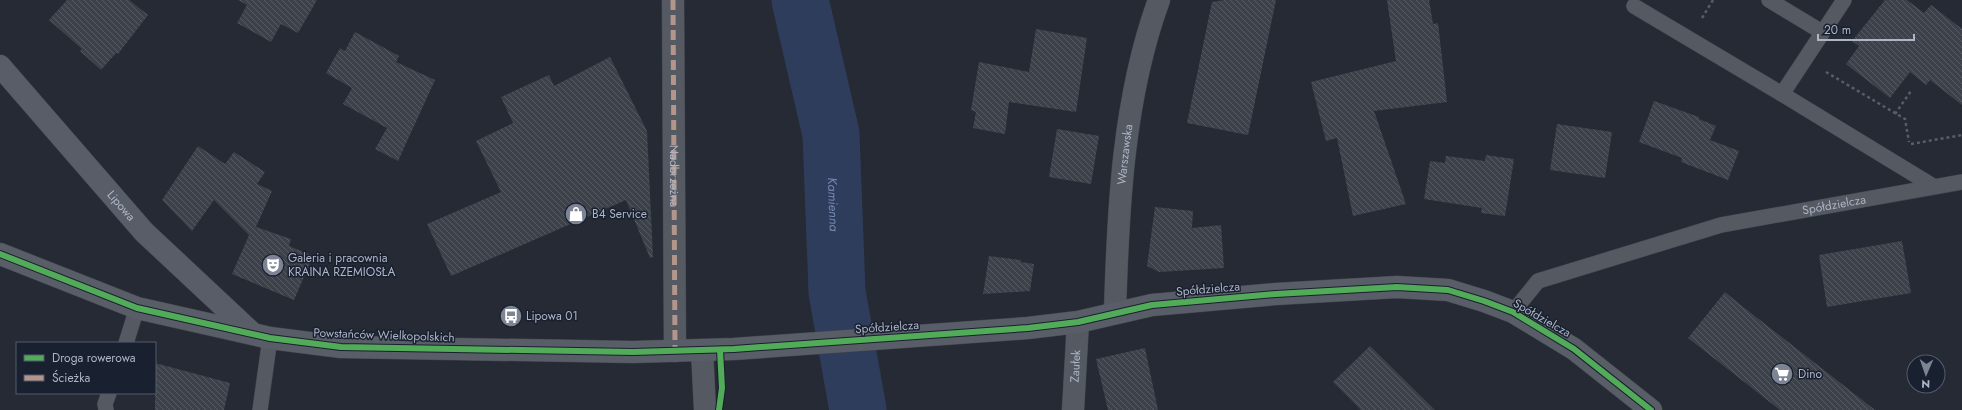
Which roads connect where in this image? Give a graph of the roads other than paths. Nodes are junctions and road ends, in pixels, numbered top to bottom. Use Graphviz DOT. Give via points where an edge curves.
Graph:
graph roads {
  1 [pos="673,0"];
  2 [pos="1159,0"];
  3 [pos="1769,0"];
  4 [pos="1844,0"];
  5 [pos="1634,6"];
  6 [pos="1822,32"];
  7 [pos="0,66"];
  8 [pos="1782,94"];
  9 [pos="1962,182"];
  10 [pos="1933,186"];
  11 [pos="0,254"];
  12 [pos="137,308"];
  13 [pos="1115,312"];
  14 [pos="1513,312"];
  15 [pos="1078,322"];
  16 [pos="262,337"];
  17 [pos="126,342"];
  18 [pos="734,349"];
  19 [pos="702,350"];
  20 [pos="675,351"];
  21 [pos="109,394"];
  22 [pos="106,410"];
  23 [pos="260,410"];
  24 [pos="705,410"];
  25 [pos="1073,410"];
  26 [pos="1651,410"];
  1 -- 20 [label="street, Nadbrzeżna"];
  2 -- 13 [label="street, Warszawska" via="1149,28 1135,86 1122,182"];
  3 -- 6 [label="lane"];
  4 -- 6 [label="lane"];
  5 -- 8 [label="lane"];
  6 -- 8 [label="lane"];
  7 -- 16 [label="street, Lipowa" via="144,232"];
  8 -- 10 [label="lane"];
  9 -- 10 [label="lane, Spółdzielcza"];
  10 -- 14 [label="lane, Spółdzielcza" via="1722,225 1538,281"];
  11 -- 12 [label="street, Powstańców Wielkopolskich"];
  12 -- 16 [label="street, Powstańców Wielkopolskich"];
  12 -- 17 [label="lane"];
  13 -- 14 [label="street, Spółdzielcza" via="1152,305 1237,297 1397,287 1448,290"];
  13 -- 15 [label="street, Spółdzielcza"];
  14 -- 26 [label="street, Spółdzielcza" via="1574,349"];
  15 -- 18 [label="street, Spółdzielcza" via="1028,328"];
  15 -- 25 [label="street, Zaułek"];
  16 -- 20 [label="street, Powstańców Wielkopolskich" via="341,346"];
  16 -- 23 [label="lane"];
  18 -- 19 [label="street, Powstańców Wielkopolskich"];
  19 -- 20 [label="street, Powstańców Wielkopolskich"];
  19 -- 24 [label="street"];
  21 -- 22 [label="lane"];
}
